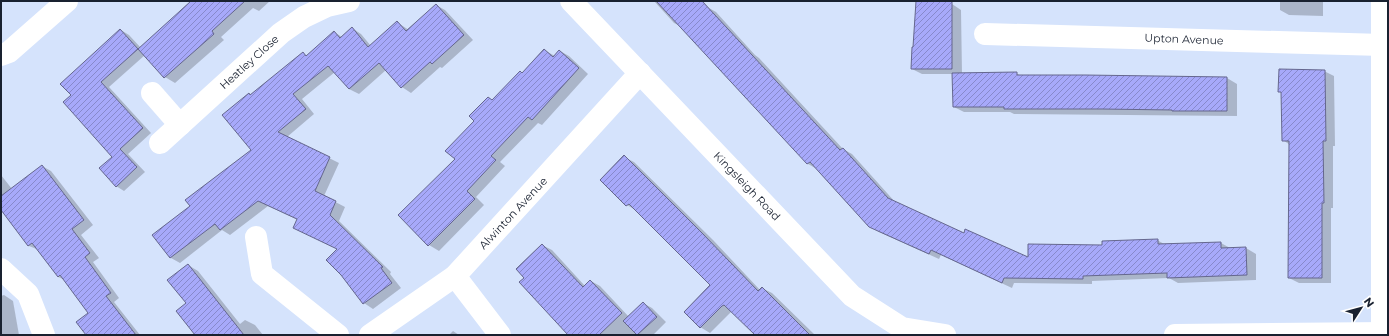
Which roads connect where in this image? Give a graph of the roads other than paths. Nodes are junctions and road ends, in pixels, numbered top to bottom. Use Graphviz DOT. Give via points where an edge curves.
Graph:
graph roads {
  1 [pos="67,1"];
  2 [pos="349,1"];
  3 [pos="571,1"];
  4 [pos="1382,1"];
  5 [pos="985,34"];
  6 [pos="1383,44"];
  7 [pos="1,55"];
  8 [pos="640,73"];
  9 [pos="152,93"];
  10 [pos="180,126"];
  11 [pos="160,143"];
  12 [pos="256,237"];
  13 [pos="1,269"];
  14 [pos="455,276"];
  15 [pos="1385,333"];
  16 [pos="44,335"];
  17 [pos="338,335"];
  18 [pos="370,335"];
  19 [pos="500,335"];
  20 [pos="945,335"];
  21 [pos="1175,335"];
  1 -- 7 [label="street" via="9,52"];
  2 -- 10 [label="street, Heatley Close" via="326,6 281,33"];
  3 -- 8 [label="street, Kingsleigh Road"];
  4 -- 6 [label="street"];
  5 -- 6 [label="street, Upton Avenue"];
  6 -- 15 [label="street"];
  8 -- 14 [label="street, Alwinton Avenue"];
  8 -- 20 [label="street, Kingsleigh Road" via="852,296 902,328"];
  9 -- 10 [label="street"];
  10 -- 11 [label="street, Heatley Close"];
  12 -- 17 [label="street" via="262,274"];
  13 -- 16 [label="street" via="28,294"];
  14 -- 18 [label="street, Alwinton Avenue"];
  14 -- 19 [label="street"];
  15 -- 21 [label="street"];
}
